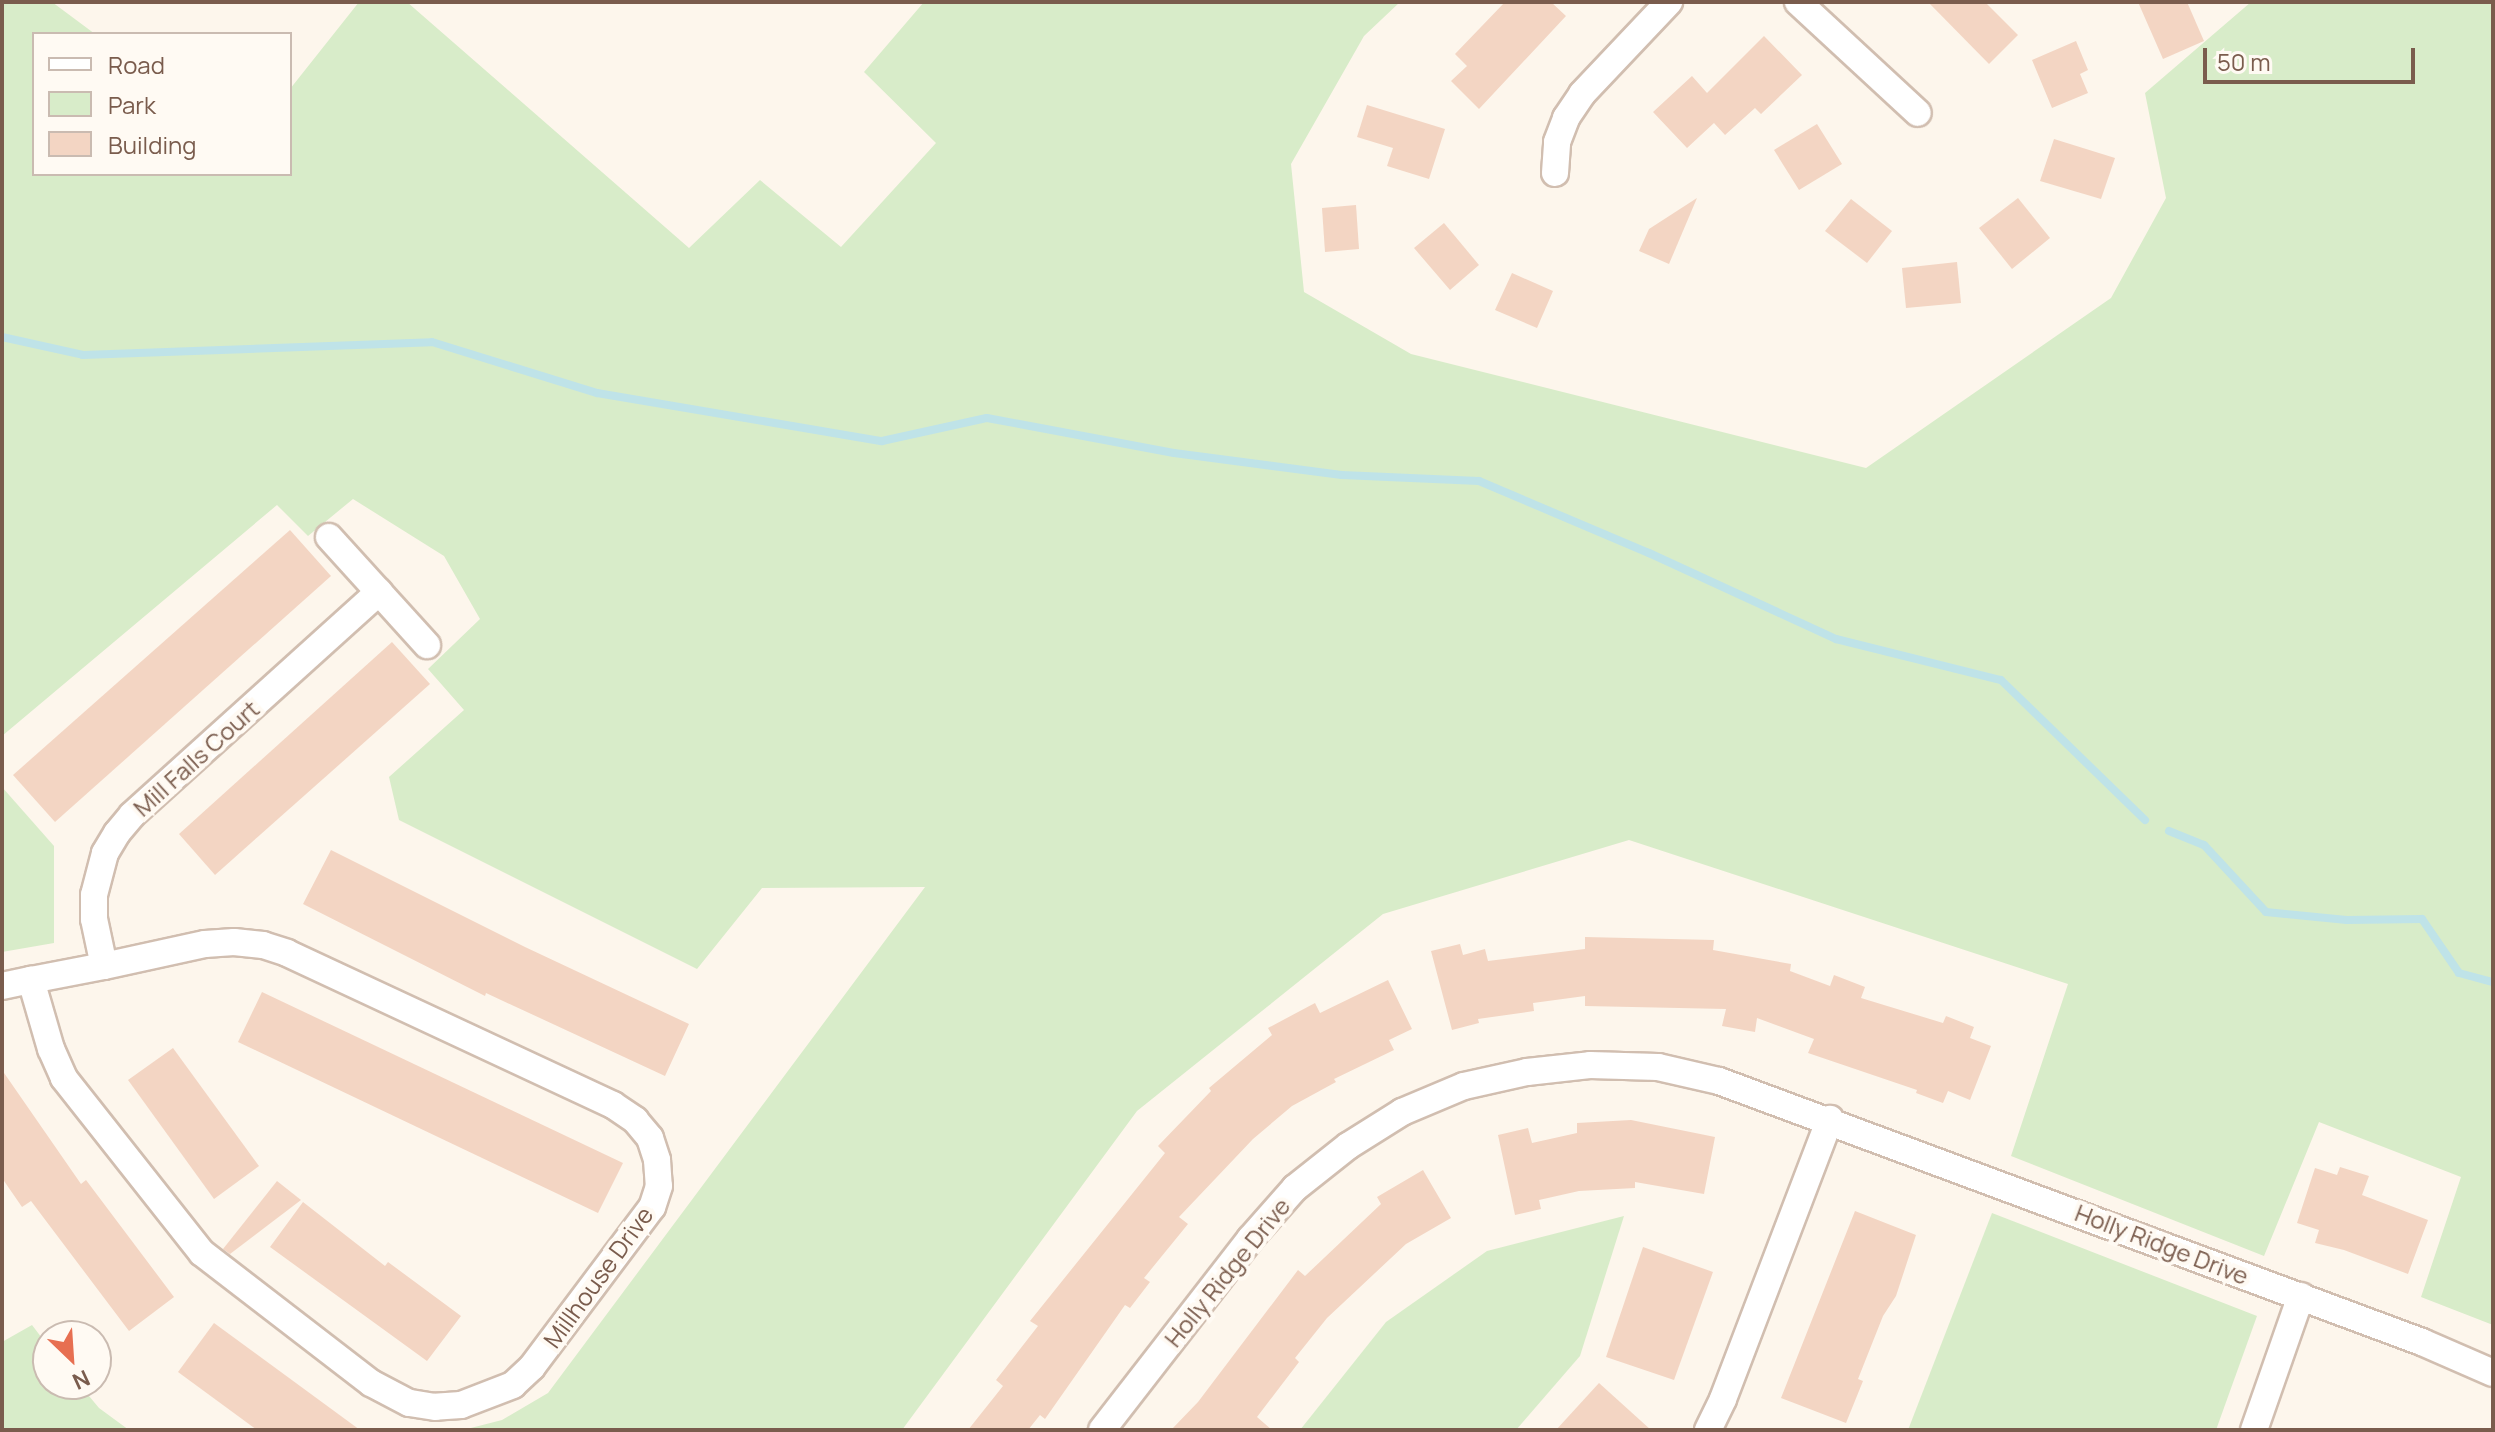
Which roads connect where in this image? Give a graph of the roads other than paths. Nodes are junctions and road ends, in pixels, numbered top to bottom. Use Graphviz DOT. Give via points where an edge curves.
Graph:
graph roads {
  1 [pos="1669,2"];
  2 [pos="1798,2"];
  3 [pos="1918,113"];
  4 [pos="1555,173"];
  5 [pos="329,537"];
  6 [pos="379,592"];
  7 [pos="427,645"];
  8 [pos="104,966"];
  9 [pos="31,980"];
  10 [pos="2,986"];
  11 [pos="1830,1119"];
  12 [pos="2301,1296"];
  13 [pos="2493,1373"];
  14 [pos="1102,1430"];
  15 [pos="1708,1430"];
  16 [pos="2254,1430"];
  1 -- 4 [label="street" via="1566,118 1557,142"];
  2 -- 3 [label="street"];
  5 -- 6 [label="street"];
  6 -- 7 [label="street"];
  6 -- 8 [label="street, Mill Falls Court" via="117,833 105,853 94,895"];
  8 -- 9 [label="street, Millhouse Drive"];
  8 -- 9 [label="street, Millhouse Drive" via="234,942 287,953 613,1105 635,1120 650,1138 657,1160 659,1186 652,1207 513,1385 461,1405 409,1403 371,1383 202,1253 64,1078"];
  9 -- 10 [label="street, Millhouse Drive"];
  11 -- 12 [label="street, Holly Ridge Drive"];
  11 -- 14 [label="street, Holly Ridge Drive" via="1719,1081 1658,1067 1590,1065 1464,1086 1402,1112 1295,1188"];
  11 -- 15 [label="street"];
  12 -- 13 [label="street, Holly Ridge Drive"];
  12 -- 16 [label="street"];
}
